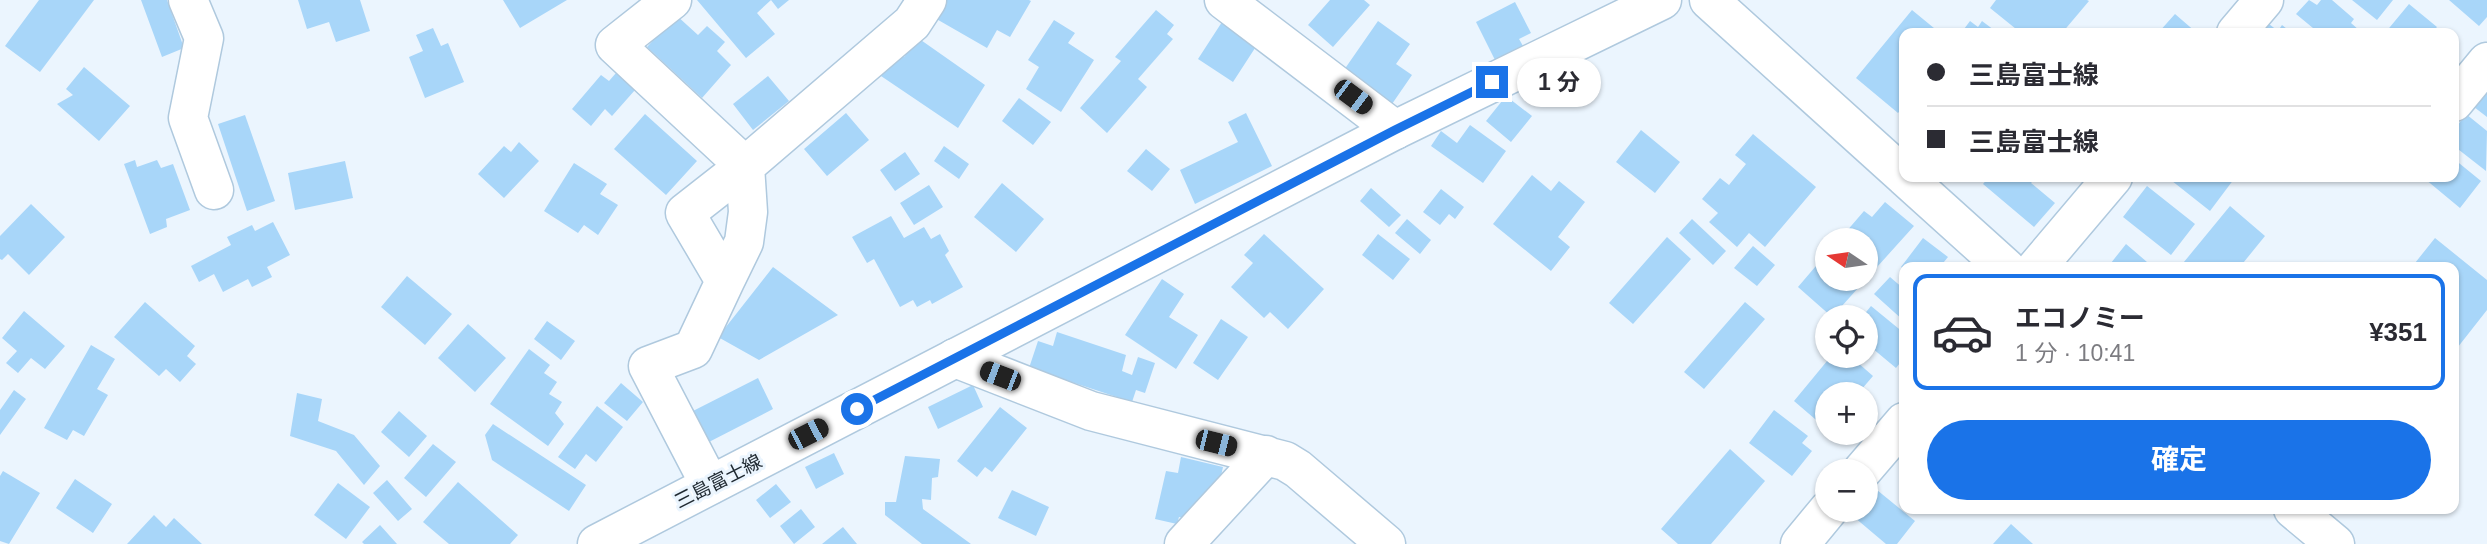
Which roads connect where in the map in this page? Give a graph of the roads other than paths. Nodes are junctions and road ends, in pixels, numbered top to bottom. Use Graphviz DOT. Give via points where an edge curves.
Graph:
graph roads {
  1 [pos="188,0"];
  2 [pos="672,0"];
  3 [pos="927,0"];
  4 [pos="1224,0"];
  5 [pos="1662,0"];
  6 [pos="1709,0"];
  7 [pos="2264,0"];
  8 [pos="2240,28"];
  9 [pos="2487,62"];
  10 [pos="2459,96"];
  11 [pos="1395,130"];
  12 [pos="745,166"];
  13 [pos="1899,171"];
  14 [pos="1911,182"];
  15 [pos="2109,182"];
  16 [pos="214,190"];
  17 [pos="1999,262"];
  18 [pos="2041,262"];
  19 [pos="725,281"];
  20 [pos="955,358"];
  21 [pos="1899,428"];
  22 [pos="1266,455"];
  23 [pos="1872,459"];
  24 [pos="710,485"];
  25 [pos="2299,514"];
  26 [pos="1818,522"];
  27 [pos="597,544"];
  28 [pos="1184,544"];
  29 [pos="1386,544"];
  30 [pos="1800,544"];
  31 [pos="2335,544"];
  1 -- 16 [label="street" via="204,38 188,118"];
  2 -- 12 [label="street" via="615,45"];
  3 -- 12 [label="street" via="912,23"];
  4 -- 11 [label="street"];
  5 -- 11 [label="street, 三島富士線"];
  6 -- 13 [label="street"];
  7 -- 8 [label="street"];
  9 -- 10 [label="street"];
  11 -- 20 [label="street, 三島富士線"];
  12 -- 19 [label="street" via="748,212 744,242"];
  12 -- 19 [label="street" via="685,213"];
  14 -- 17 [label="street"];
  15 -- 18 [label="street"];
  19 -- 24 [label="street" via="693,349 648,366"];
  20 -- 22 [label="street" via="1091,411"];
  20 -- 24 [label="street, 三島富士線"];
  21 -- 23 [label="street"];
  22 -- 28 [label="street"];
  22 -- 29 [label="street" via="1298,469"];
  24 -- 27 [label="street, 三島富士線"];
  25 -- 31 [label="street"];
  26 -- 30 [label="street"];
}
